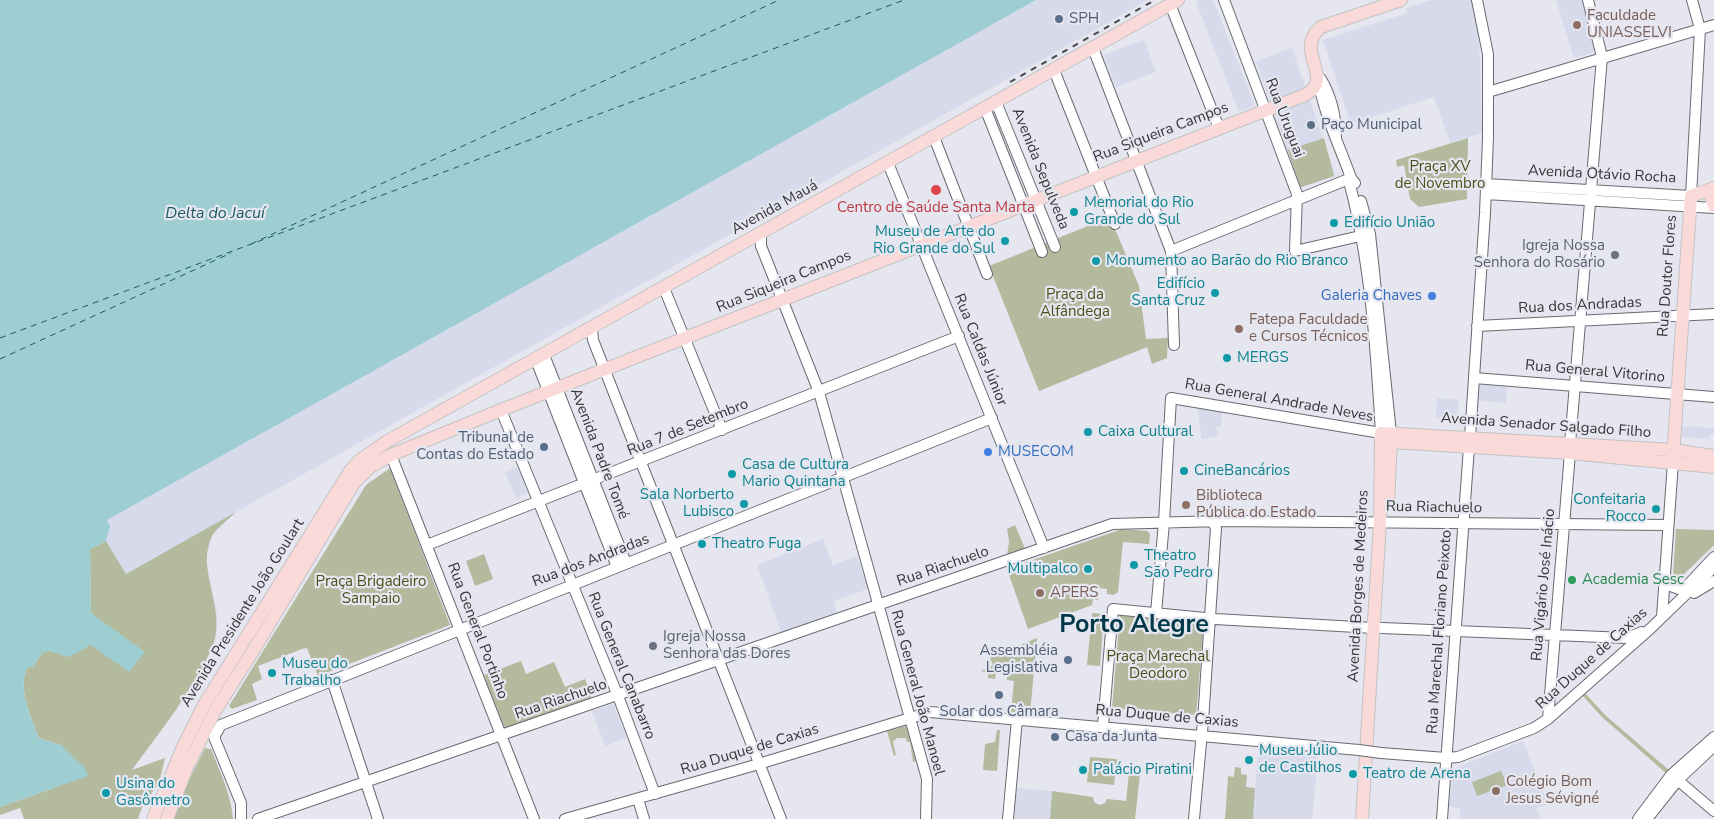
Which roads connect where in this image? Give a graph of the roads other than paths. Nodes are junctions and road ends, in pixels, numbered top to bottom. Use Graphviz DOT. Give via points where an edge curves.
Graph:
graph roads {
  1 [pos="1224,0"];
  2 [pos="1401,0"];
  3 [pos="1477,0"];
  4 [pos="1588,0"];
  5 [pos="1692,0"];
  6 [pos="1174,2"];
  7 [pos="1714,24"];
  8 [pos="1700,29"];
  9 [pos="1093,48"];
  10 [pos="1602,58"];
  11 [pos="1054,70"];
  12 [pos="1318,74"];
  13 [pos="1488,92"];
  14 [pos="996,102"];
  15 [pos="985,108"];
  16 [pos="1264,110"];
  17 [pos="1219,128"];
  18 [pos="934,137"];
  19 [pos="1137,160"];
  20 [pos="888,163"];
  21 [pos="1096,176"];
  22 [pos="1351,178"];
  23 [pos="1486,189"];
  24 [pos="1714,189"];
  25 [pos="1591,195"];
  26 [pos="1036,200"];
  27 [pos="1690,201"];
  28 [pos="1296,202"];
  29 [pos="1023,205"];
  30 [pos="1714,207"];
  31 [pos="1042,217"];
  32 [pos="1030,222"];
  33 [pos="1115,224"];
  34 [pos="968,226"];
  35 [pos="1048,232"];
  36 [pos="761,234"];
  37 [pos="1367,235"];
  38 [pos="1035,237"];
  39 [pos="921,245"];
  40 [pos="1055,247"];
  41 [pos="1042,252"];
  42 [pos="1171,252"];
  43 [pos="987,274"];
  44 [pos="664,288"];
  45 [pos="782,300"];
  46 [pos="1714,314"];
  47 [pos="1682,316"];
  48 [pos="1581,321"];
  49 [pos="1477,326"];
  50 [pos="592,329"];
  51 [pos="959,336"];
  52 [pos="685,338"];
  53 [pos="1174,345"];
  54 [pos="540,357"];
  55 [pos="605,370"];
  56 [pos="1474,378"];
  57 [pos="1576,386"];
  58 [pos="553,390"];
  59 [pos="819,392"];
  60 [pos="1676,394"];
  61 [pos="1714,396"];
  62 [pos="501,410"];
  63 [pos="992,418"];
  64 [pos="722,430"];
  65 [pos="1388,436"];
  66 [pos="386,442"];
  67 [pos="1469,442"];
  68 [pos="1570,449"];
  69 [pos="391,455"];
  70 [pos="1711,455"];
  71 [pos="1673,456"];
  72 [pos="641,463"];
  73 [pos="1714,467"];
  74 [pos="843,476"];
  75 [pos="590,482"];
  76 [pos="538,502"];
  77 [pos="1212,521"];
  78 [pos="1164,522"];
  79 [pos="1384,522"];
  80 [pos="1463,523"];
  81 [pos="1565,523"];
  82 [pos="1668,525"];
  83 [pos="674,544"];
  84 [pos="427,545"];
  85 [pos="1044,548"];
  86 [pos="1714,557"];
  87 [pos="622,565"];
  88 [pos="1714,567"];
  89 [pos="1665,579"];
  90 [pos="1714,581"];
  91 [pos="571,585"];
  92 [pos="1678,602"];
  93 [pos="878,605"];
  94 [pos="1156,613"];
  95 [pos="1662,617"];
  96 [pos="1211,618"];
  97 [pos="459,628"];
  98 [pos="1378,628"];
  99 [pos="1650,629"];
  100 [pos="1456,631"];
  101 [pos="1554,634"];
  102 [pos="718,661"];
  103 [pos="332,680"];
  104 [pos="618,696"];
  105 [pos="909,717"];
  106 [pos="1017,719"];
  107 [pos="1548,719"];
  108 [pos="1103,726"];
  109 [pos="1202,735"];
  110 [pos="502,737"];
  111 [pos="1714,737"];
  112 [pos="1714,746"];
  113 [pos="1446,758"];
  114 [pos="759,764"];
  115 [pos="1674,777"];
  116 [pos="366,782"];
  117 [pos="655,794"];
  118 [pos="638,799"];
  119 [pos="241,803"];
  120 [pos="1714,810"];
  121 [pos="153,819"];
  122 [pos="167,819"];
  123 [pos="241,819"];
  124 [pos="257,819"];
  125 [pos="378,819"];
  126 [pos="534,819"];
  127 [pos="565,819"];
  128 [pos="644,819"];
  129 [pos="781,819"];
  130 [pos="926,819"];
  131 [pos="1008,819"];
  132 [pos="1194,819"];
  133 [pos="1362,819"];
  134 [pos="1369,819"];
  135 [pos="1442,819"];
  136 [pos="1638,819"];
  137 [pos="1647,819"];
  1 -- 16 [label="street, Rua Uruguai"];
  2 -- 12 [label="main road, Avenida Borges de Medeiros" via="1321,27 1313,35 1310,47"];
  3 -- 13 [label="street" via="1488,54"];
  4 -- 10 [label="street, Rua Vigário José Inácio"];
  5 -- 8 [label="street, Rua Doutor Flores"];
  6 -- 9 [label="main road, Avenida Mauá"];
  6 -- 17 [label="street"];
  7 -- 8 [label="street"];
  8 -- 10 [label="street"];
  8 -- 27 [label="street, Rua Doutor Flores"];
  9 -- 11 [label="main road, Avenida Mauá"];
  9 -- 19 [label="street"];
  10 -- 13 [label="street"];
  10 -- 25 [label="street, Rua Vigário José Inácio"];
  11 -- 14 [label="main road, Avenida Mauá"];
  11 -- 21 [label="street"];
  12 -- 16 [label="main road, Rua Siqueira Campos" via="1317,84 1310,92"];
  12 -- 22 [label="street, Avenida Borges de Medeiros" via="1329,124"];
  13 -- 23 [label="street"];
  14 -- 15 [label="main road, Avenida Mauá"];
  14 -- 26 [label="street, Avenida Sepulveda"];
  15 -- 18 [label="main road, Avenida Mauá"];
  15 -- 29 [label="street, Avenida Sepulveda"];
  16 -- 17 [label="main road, Rua Siqueira Campos"];
  16 -- 28 [label="street, Rua Uruguai" via="1296,194"];
  17 -- 19 [label="main road, Rua Siqueira Campos"];
  18 -- 20 [label="main road, Avenida Mauá"];
  18 -- 34 [label="street"];
  19 -- 21 [label="main road, Rua Siqueira Campos"];
  19 -- 42 [label="street"];
  20 -- 36 [label="main road, Avenida Mauá"];
  20 -- 39 [label="street, Rua Caldas Júnior"];
  21 -- 26 [label="main road, Rua Siqueira Campos"];
  21 -- 33 [label="street"];
  22 -- 28 [label="street"];
  22 -- 37 [label="street, Avenida Borges de Medeiros" via="1350,185"];
  23 -- 25 [label="street, Avenida Otávio Rocha"];
  23 -- 49 [label="street, Rua Marechal Floriano Peixoto"];
  24 -- 27 [label="main road, Avenida Otávio Rocha"];
  24 -- 30 [label="main road" via="1711,196"];
  25 -- 27 [label="street, Avenida Otávio Rocha"];
  25 -- 48 [label="street, Rua Vigário José Inácio"];
  26 -- 29 [label="main road, Rua Siqueira Campos"];
  26 -- 31 [label="street, Avenida Sepulveda"];
  27 -- 30 [label="street"];
  27 -- 47 [label="main road, Rua Doutor Flores"];
  28 -- 37 [label="street, Rua Uruguai" via="1295,250"];
  28 -- 42 [label="street"];
  29 -- 32 [label="street, Avenida Sepulveda"];
  29 -- 34 [label="main road, Rua Siqueira Campos"];
  31 -- 32 [label="street"];
  31 -- 35 [label="street, Avenida Sepulveda"];
  32 -- 38 [label="street, Avenida Sepulveda"];
  34 -- 39 [label="main road, Rua Siqueira Campos"];
  34 -- 43 [label="street"];
  35 -- 38 [label="street"];
  35 -- 40 [label="street, Avenida Sepulveda"];
  36 -- 44 [label="main road, Avenida Mauá"];
  36 -- 45 [label="street, Rua General João Manoel" via="761,246"];
  37 -- 65 [label="street, Avenida Borges de Medeiros"];
  38 -- 41 [label="street, Avenida Sepulveda"];
  39 -- 45 [label="main road, Rua Siqueira Campos"];
  39 -- 51 [label="street, Rua Caldas Júnior"];
  42 -- 53 [label="street"];
  44 -- 50 [label="main road, Avenida Mauá"];
  44 -- 52 [label="street"];
  45 -- 52 [label="main road, Rua Siqueira Campos"];
  45 -- 59 [label="street, Rua General João Manoel"];
  46 -- 47 [label="street, Rua dos Andradas"];
  47 -- 48 [label="street, Rua dos Andradas"];
  47 -- 60 [label="main road, Rua Doutor Flores"];
  48 -- 49 [label="street, Rua dos Andradas"];
  48 -- 57 [label="street, Rua Vigário José Inácio"];
  49 -- 56 [label="street, Rua Marechal Floriano Peixoto"];
  50 -- 54 [label="main road, Avenida Mauá"];
  50 -- 55 [label="street"];
  51 -- 59 [label="street, Rua 7 de Setembro"];
  51 -- 63 [label="street, Rua Caldas Júnior"];
  52 -- 55 [label="main road, Rua Siqueira Campos"];
  52 -- 64 [label="street"];
  54 -- 58 [label="street, Avenida Padre Tomé"];
  54 -- 66 [label="main road, Avenida Mauá"];
  55 -- 58 [label="main road, Rua Siqueira Campos"];
  55 -- 72 [label="street"];
  56 -- 57 [label="street, Rua General Vitorino"];
  56 -- 67 [label="street, Rua Marechal Floriano Peixoto"];
  57 -- 60 [label="street, Rua General Vitorino"];
  57 -- 68 [label="street, Rua Vigário José Inácio"];
  58 -- 62 [label="main road, Rua Siqueira Campos"];
  58 -- 75 [label="street, Avenida Padre Tomé"];
  59 -- 64 [label="street, Rua 7 de Setembro"];
  59 -- 74 [label="street, Rua General João Manoel"];
  60 -- 61 [label="street, Rua General Vitorino"];
  60 -- 71 [label="main road, Rua Doutor Flores"];
  62 -- 69 [label="main road, Rua Siqueira Campos"];
  62 -- 76 [label="street, Rua General Canabarro"];
  63 -- 74 [label="street, Rua dos Andradas"];
  63 -- 85 [label="street, Rua Caldas Júnior"];
  64 -- 72 [label="street, Rua 7 de Setembro"];
  65 -- 67 [label="main road, Avenida Senador Salgado Filho"];
  65 -- 78 [label="street, Rua General Andrade Neves" via="1171,398"];
  65 -- 79 [label="main road, Avenida Borges de Medeiros"];
  66 -- 121 [label="main road, Avenida Presidente João Goulart" via="350,471 204,705"];
  67 -- 68 [label="main road, Avenida Senador Salgado Filho"];
  67 -- 80 [label="street, Rua Marechal Floriano Peixoto"];
  68 -- 71 [label="main road, Avenida Senador Salgado Filho"];
  68 -- 81 [label="street, Rua Vigário José Inácio"];
  69 -- 84 [label="street, Rua General Portinho"];
  69 -- 122 [label="main road, Avenida Presidente João Goulart" via="370,467 354,483 215,711 187,767"];
  70 -- 71 [label="main road, Avenida Senador Salgado Filho"];
  71 -- 73 [label="main road, Avenida Senador Salgado Filho"];
  71 -- 82 [label="street, Rua Doutor Flores"];
  72 -- 75 [label="street, Rua 7 de Setembro"];
  72 -- 83 [label="street"];
  74 -- 83 [label="street, Rua dos Andradas"];
  74 -- 93 [label="street, Rua General João Manoel"];
  75 -- 76 [label="street, Rua 7 de Setembro"];
  75 -- 87 [label="street, Avenida Padre Tomé"];
  76 -- 84 [label="street, Rua 7 de Setembro"];
  76 -- 91 [label="street, Rua General Canabarro"];
  77 -- 78 [label="street, Rua Riachuelo"];
  77 -- 79 [label="street, Rua Riachuelo"];
  77 -- 96 [label="street" via="1216,528"];
  78 -- 85 [label="street, Rua Riachuelo" via="1112,524"];
  78 -- 94 [label="street"];
  79 -- 80 [label="street, Rua Riachuelo"];
  79 -- 98 [label="main road, Avenida Borges de Medeiros"];
  80 -- 81 [label="street, Rua Riachuelo"];
  80 -- 100 [label="street, Rua Marechal Floriano Peixoto"];
  81 -- 82 [label="street, Rua Riachuelo"];
  81 -- 101 [label="street, Rua Vigário José Inácio"];
  82 -- 89 [label="street, Rua Doutor Flores"];
  83 -- 87 [label="street, Rua dos Andradas"];
  83 -- 102 [label="street"];
  84 -- 97 [label="street, Rua General Portinho"];
  85 -- 93 [label="street, Rua Riachuelo"];
  86 -- 89 [label="street" via="1687,586 1679,589 1668,585"];
  87 -- 91 [label="street, Rua dos Andradas"];
  88 -- 92 [label="street, Rua Duque de Caxias"];
  89 -- 95 [label="street, Rua Doutor Flores"];
  90 -- 92 [label="street"];
  91 -- 97 [label="street, Rua dos Andradas"];
  91 -- 104 [label="street, Rua General Canabarro"];
  92 -- 95 [label="street, Rua Duque de Caxias"];
  93 -- 102 [label="street, Rua Riachuelo"];
  93 -- 105 [label="street, Rua General João Manoel"];
  94 -- 96 [label="street"];
  94 -- 108 [label="street" via="1113,609"];
  95 -- 99 [label="street, Rua Duque de Caxias"];
  96 -- 98 [label="street"];
  96 -- 109 [label="street"];
  97 -- 103 [label="street, Rua dos Andradas"];
  97 -- 110 [label="street, Rua General Portinho"];
  98 -- 100 [label="street"];
  98 -- 133 [label="main road, Avenida Borges de Medeiros"];
  98 -- 134 [label="main road, Avenida Borges de Medeiros"];
  99 -- 101 [label="street" via="1626,638"];
  99 -- 107 [label="street, Rua Duque de Caxias"];
  100 -- 101 [label="street"];
  100 -- 113 [label="street, Rua Marechal Floriano Peixoto"];
  101 -- 107 [label="street, Rua Vigário José Inácio"];
  102 -- 104 [label="street, Rua Riachuelo"];
  102 -- 114 [label="street"];
  103 -- 116 [label="street"];
  103 -- 119 [label="street, Rua dos Andradas" via="222,725 214,737"];
  104 -- 110 [label="street, Rua Riachuelo"];
  104 -- 117 [label="street, Rua General Canabarro"];
  105 -- 106 [label="street, Rua Duque de Caxias" via="942,712"];
  105 -- 114 [label="street, Rua Duque de Caxias"];
  105 -- 130 [label="street, Rua General João Manoel" via="927,779"];
  106 -- 108 [label="street, Rua Duque de Caxias"];
  106 -- 131 [label="street"];
  107 -- 113 [label="street, Rua Duque de Caxias" via="1488,746"];
  108 -- 109 [label="street, Rua Duque de Caxias"];
  109 -- 113 [label="street, Rua Duque de Caxias, bridge"];
  109 -- 132 [label="street"];
  110 -- 116 [label="street, Rua Riachuelo"];
  110 -- 126 [label="street, Rua General Portinho"];
  111 -- 115 [label="street"];
  112 -- 115 [label="street"];
  113 -- 135 [label="street, Rua Marechal Floriano Peixoto"];
  114 -- 117 [label="street, Rua Duque de Caxias"];
  114 -- 129 [label="street"];
  115 -- 120 [label="street"];
  115 -- 136 [label="street"];
  115 -- 137 [label="street"];
  116 -- 124 [label="street, Rua Riachuelo"];
  116 -- 125 [label="street"];
  117 -- 118 [label="street, Rua Duque de Caxias"];
  118 -- 127 [label="street, Rua Duque de Caxias"];
  118 -- 128 [label="street"];
  119 -- 123 [label="street"];
  119 -- 124 [label="street, Rua Riachuelo"];
}
